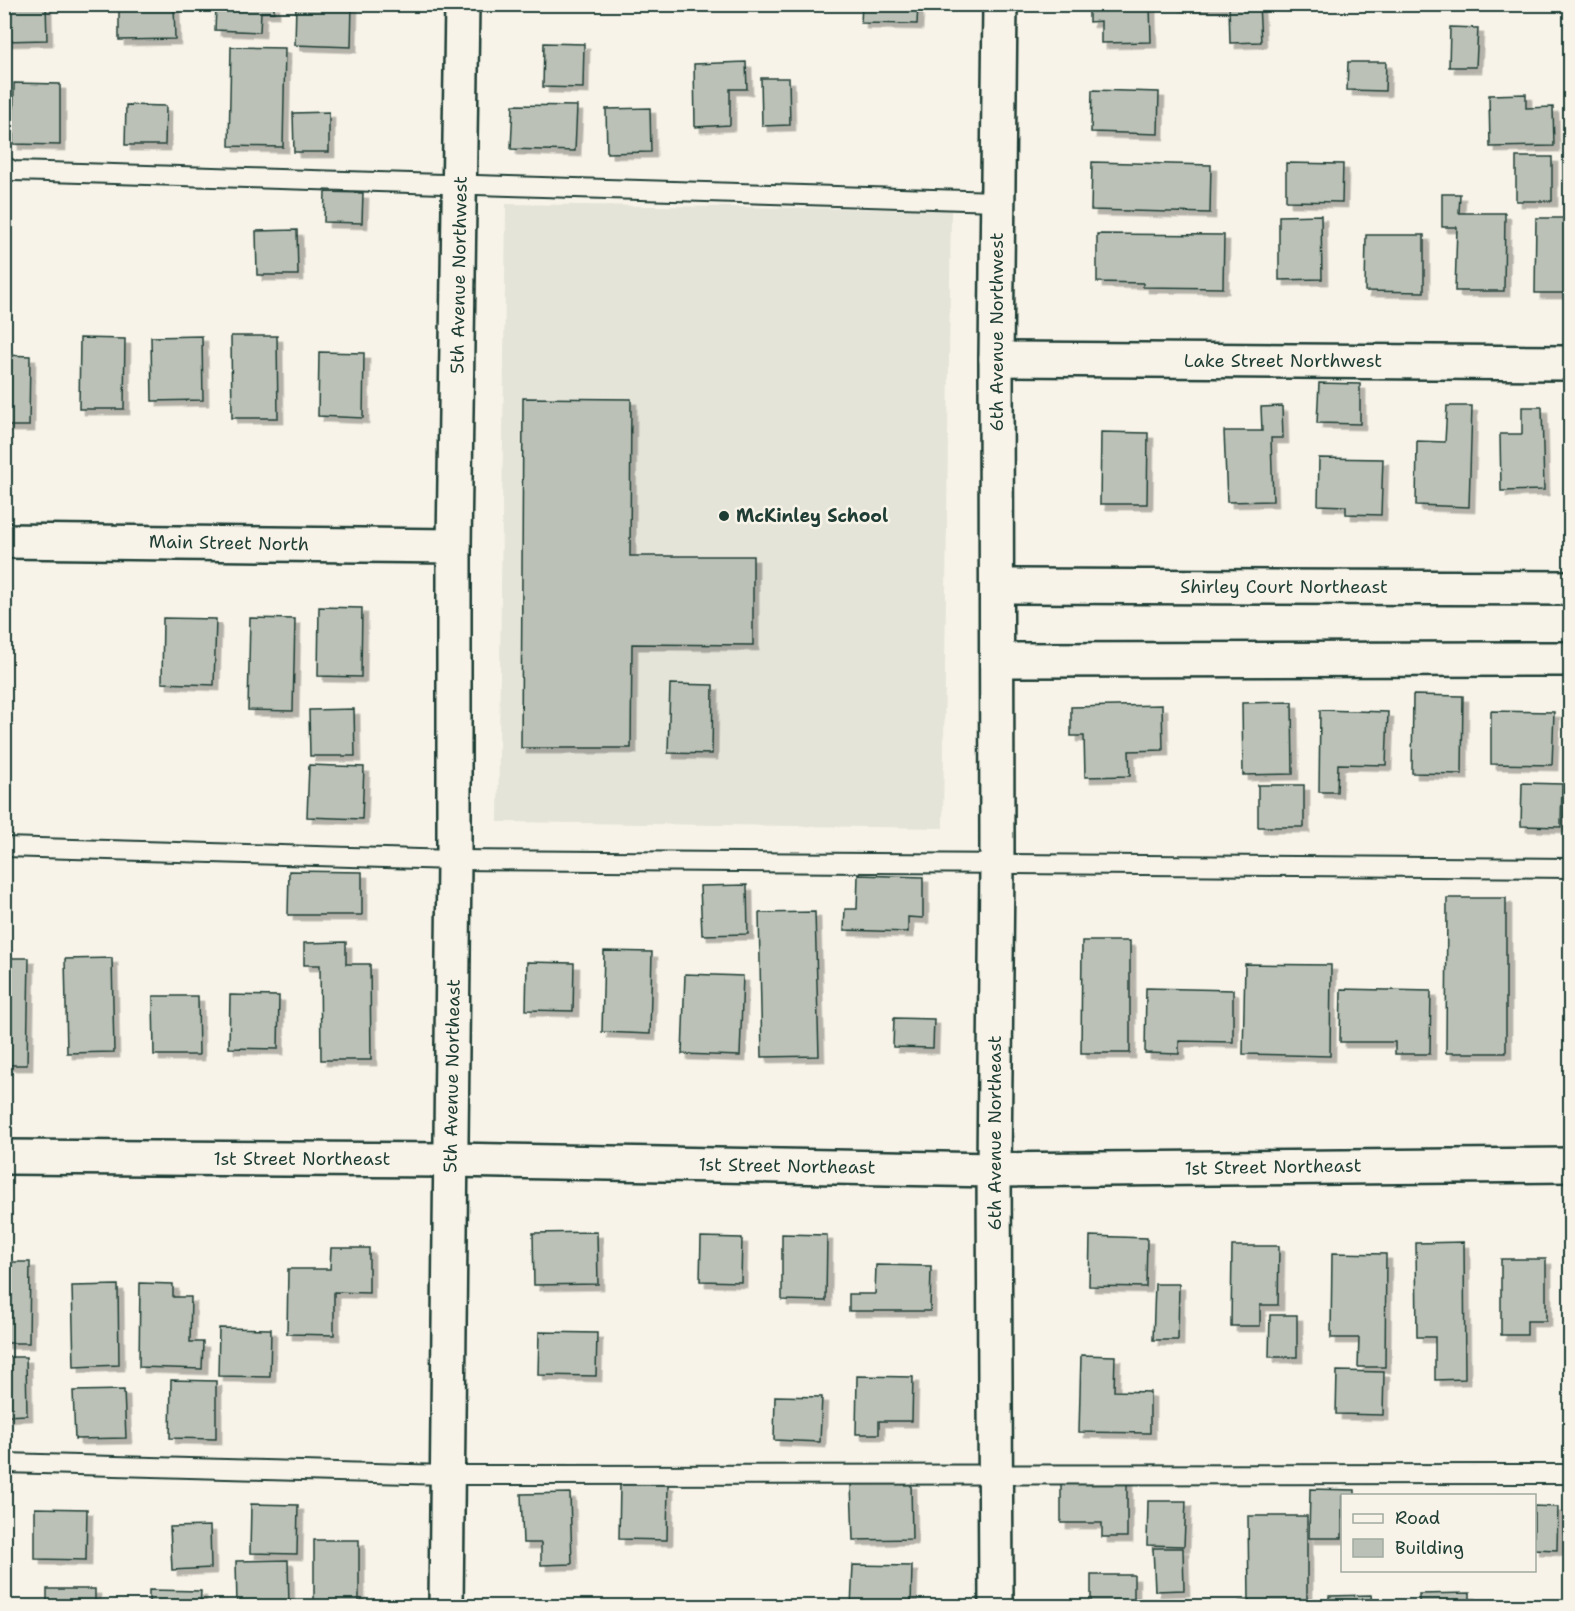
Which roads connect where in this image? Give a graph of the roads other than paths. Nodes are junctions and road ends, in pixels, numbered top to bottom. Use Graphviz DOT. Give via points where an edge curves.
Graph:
graph roads {
  1 [pos="462,4"];
  2 [pos="1000,4"];
  3 [pos="4,166"];
  4 [pos="460,183"];
  5 [pos="997,201"];
  6 [pos="996,359"];
  7 [pos="1570,363"];
  8 [pos="4,541"];
  9 [pos="454,546"];
  10 [pos="997,586"];
  11 [pos="1570,588"];
  12 [pos="1570,659"];
  13 [pos="997,660"];
  14 [pos="4,846"];
  15 [pos="454,860"];
  16 [pos="997,864"];
  17 [pos="1570,868"];
  18 [pos="4,1157"];
  19 [pos="452,1160"];
  20 [pos="1570,1165"];
  21 [pos="994,1170"];
  22 [pos="4,1463"];
  23 [pos="1570,1474"];
  24 [pos="446,1475"];
  25 [pos="996,1475"];
  26 [pos="446,1606"];
  27 [pos="996,1606"];
  1 -- 4 [label="street, 5th Avenue Northwest"];
  2 -- 5 [label="street, 6th Avenue Northwest"];
  3 -- 4 [label="lane" via="14,171"];
  4 -- 5 [label="lane"];
  4 -- 9 [label="street, 5th Avenue Northwest"];
  5 -- 6 [label="street, 6th Avenue Northwest"];
  6 -- 7 [label="street, Lake Street Northwest"];
  6 -- 10 [label="street, 6th Avenue Northwest"];
  8 -- 9 [label="street, Main Street North"];
  9 -- 15 [label="street, 5th Avenue Northeast"];
  10 -- 11 [label="street, Shirley Court Northeast"];
  10 -- 13 [label="street, 6th Avenue Northwest"];
  12 -- 13 [label="street"];
  13 -- 16 [label="street, 6th Avenue Northeast"];
  14 -- 15 [label="lane"];
  15 -- 16 [label="lane"];
  15 -- 19 [label="street, 5th Avenue Northeast"];
  16 -- 17 [label="lane"];
  16 -- 21 [label="street, 6th Avenue Northeast"];
  18 -- 19 [label="street, 1st Street Northeast"];
  19 -- 21 [label="street, 1st Street Northeast"];
  19 -- 24 [label="street, 5th Avenue Northeast"];
  20 -- 21 [label="street, 1st Street Northeast"];
  21 -- 25 [label="street, 6th Avenue Northeast"];
  22 -- 24 [label="lane"];
  23 -- 25 [label="lane"];
  24 -- 25 [label="lane"];
  24 -- 26 [label="street, 5th Avenue Northeast"];
  25 -- 27 [label="street, 6th Avenue Northeast"];
}
